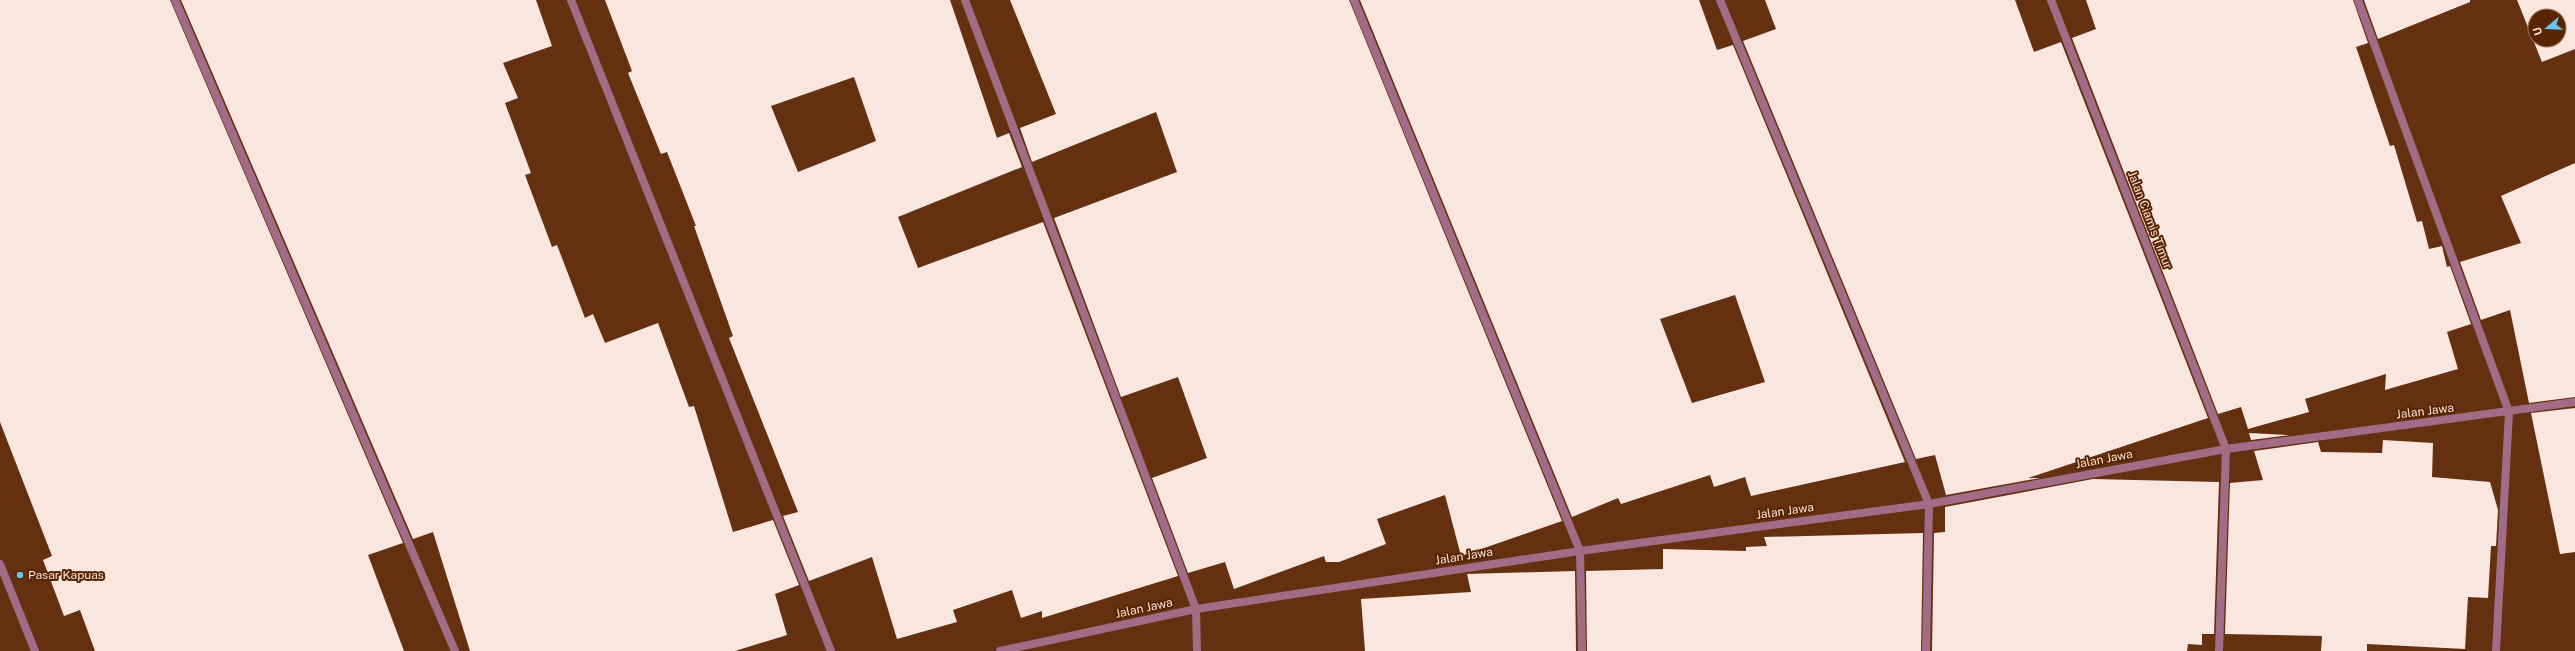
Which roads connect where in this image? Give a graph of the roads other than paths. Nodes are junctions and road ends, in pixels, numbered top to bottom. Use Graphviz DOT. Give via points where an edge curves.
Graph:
graph roads {
  1 [pos="175,0"];
  2 [pos="571,0"];
  3 [pos="965,0"];
  4 [pos="1354,0"];
  5 [pos="1720,0"];
  6 [pos="2051,0"];
  7 [pos="2358,0"];
  8 [pos="2575,402"];
  9 [pos="2509,412"];
  10 [pos="2226,449"];
  11 [pos="1929,504"];
  12 [pos="1580,550"];
  13 [pos="0,564"];
  14 [pos="1196,609"];
  15 [pos="35,651"];
  16 [pos="455,651"];
  17 [pos="831,651"];
  18 [pos="1000,651"];
  19 [pos="1197,651"];
  20 [pos="1582,651"];
  21 [pos="1926,651"];
  22 [pos="2220,651"];
  23 [pos="2496,651"];
  1 -- 16 [label="street"];
  2 -- 17 [label="street"];
  3 -- 14 [label="street"];
  4 -- 12 [label="street"];
  5 -- 11 [label="street"];
  6 -- 10 [label="street, Jalan Ciamis Timur"];
  7 -- 9 [label="street"];
  8 -- 9 [label="street, Jalan Jawa"];
  9 -- 10 [label="street, Jalan Jawa"];
  9 -- 23 [label="street"];
  10 -- 11 [label="street, Jalan Jawa"];
  10 -- 22 [label="street"];
  11 -- 12 [label="street, Jalan Jawa"];
  11 -- 21 [label="street"];
  12 -- 14 [label="street, Jalan Jawa"];
  12 -- 20 [label="street"];
  13 -- 15 [label="street"];
  14 -- 18 [label="street, Jalan Jawa"];
  14 -- 19 [label="street"];
}
